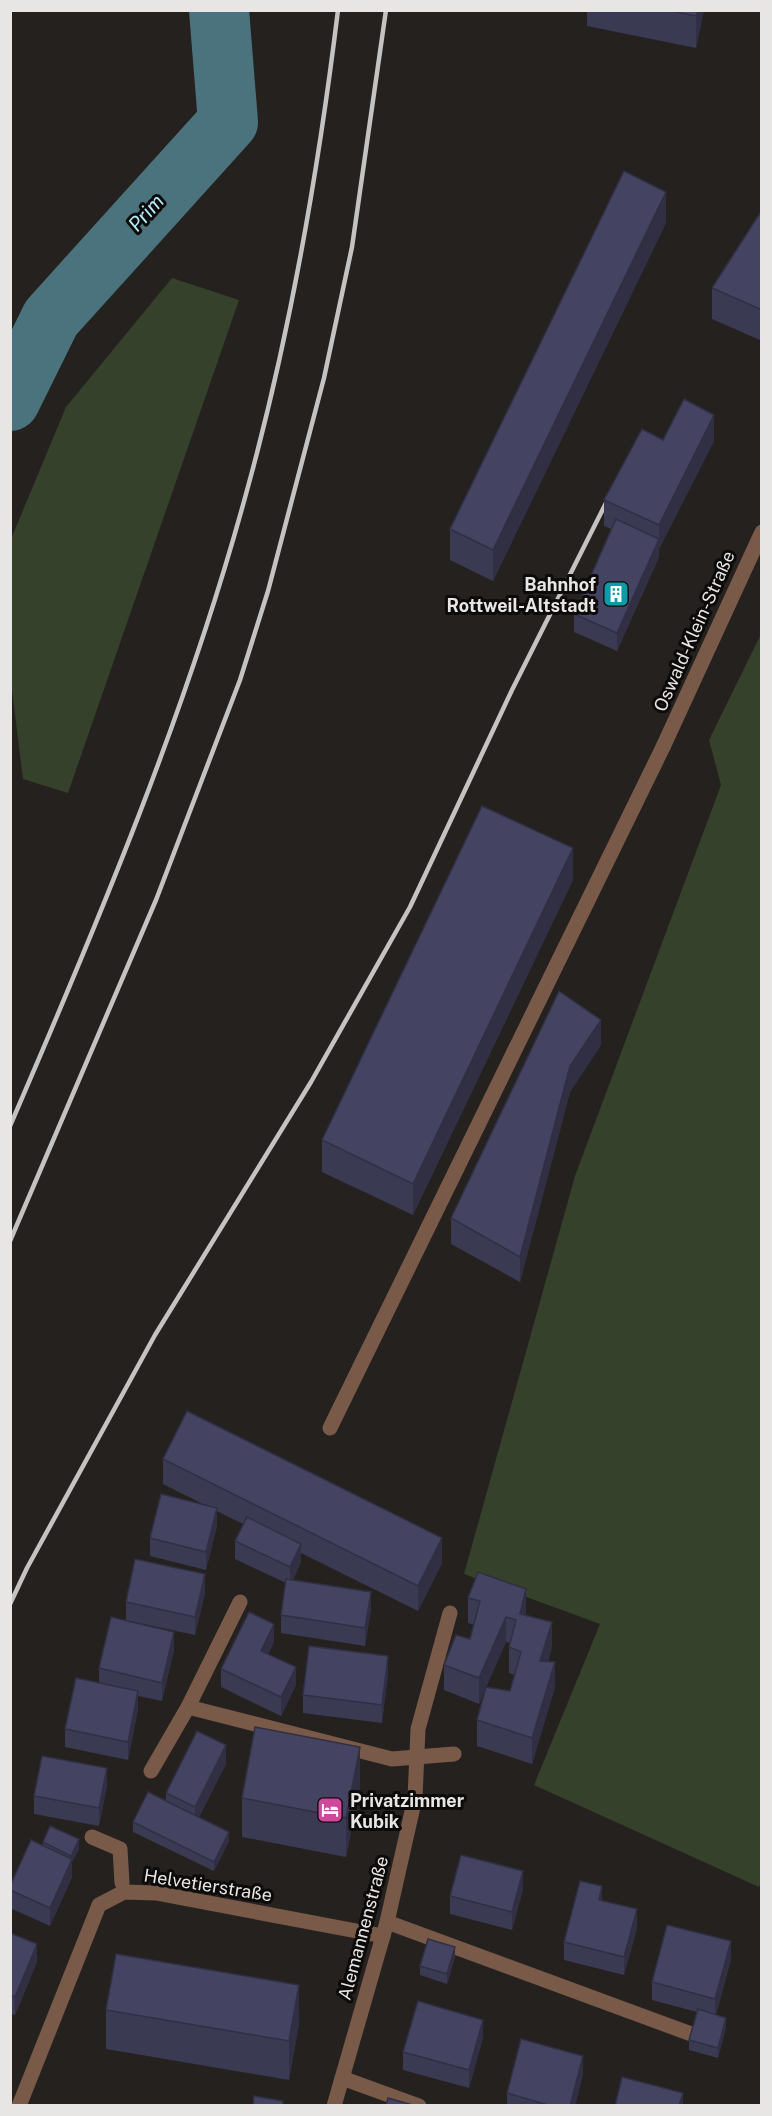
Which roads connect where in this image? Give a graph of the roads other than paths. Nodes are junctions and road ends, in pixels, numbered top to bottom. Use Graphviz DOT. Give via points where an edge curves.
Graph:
graph roads {
  1 [pos="762,532"];
  2 [pos="330,1428"];
  3 [pos="240,1602"];
  4 [pos="450,1613"];
  5 [pos="188,1707"];
  6 [pos="454,1754"];
  7 [pos="417,1758"];
  8 [pos="151,1770"];
  9 [pos="92,1837"];
  10 [pos="122,1883"];
  11 [pos="385,1929"];
  12 [pos="694,2035"];
  13 [pos="342,2078"];
  14 [pos="19,2106"];
  15 [pos="334,2106"];
  16 [pos="419,2106"];
  1 -- 2 [label="street, Oswald-Klein-Straße" via="663,747"];
  3 -- 5 [label="street"];
  4 -- 7 [label="street, Alemannenstraße" via="418,1729"];
  5 -- 7 [label="street" via="392,1759"];
  5 -- 8 [label="street"];
  6 -- 7 [label="street"];
  7 -- 11 [label="street, Alemannenstraße" via="416,1797"];
  9 -- 10 [label="street" via="120,1849"];
  11 -- 12 [label="street, Helvetierstraße"];
  11 -- 13 [label="street, Alemannenstraße"];
  11 -- 14 [label="street, Helvetierstraße" via="156,1893 124,1892 99,1905"];
  13 -- 15 [label="street, Alemannenstraße"];
  13 -- 16 [label="street"];
}
